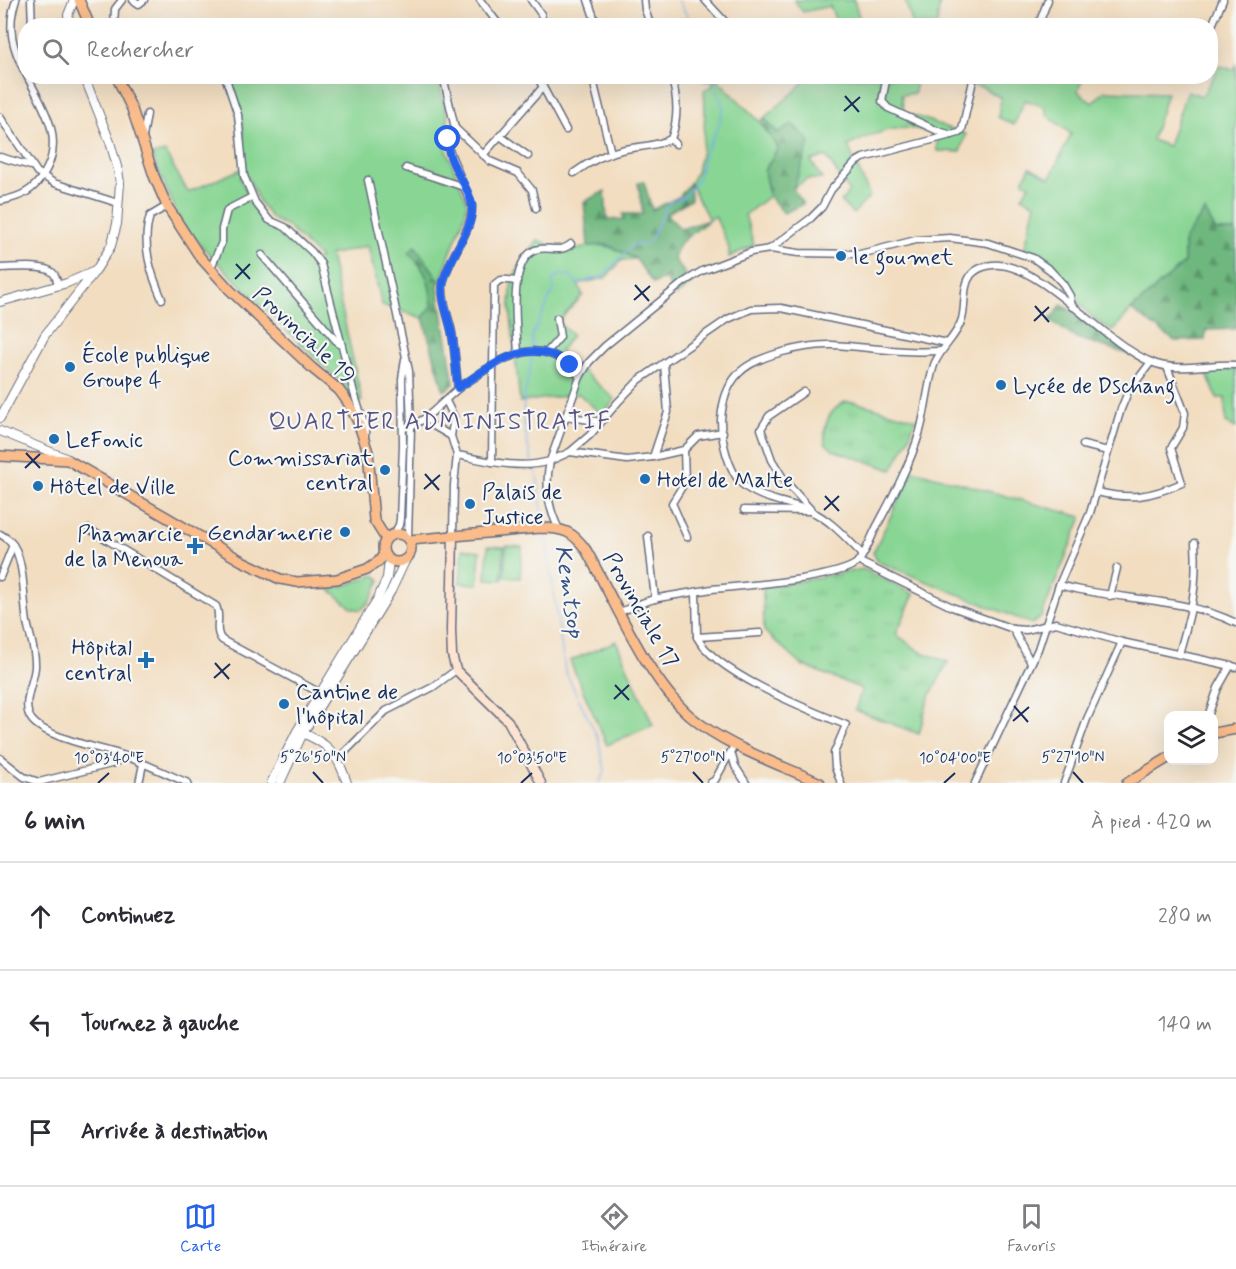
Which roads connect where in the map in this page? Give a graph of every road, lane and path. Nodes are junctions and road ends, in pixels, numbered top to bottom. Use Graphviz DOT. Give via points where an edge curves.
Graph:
graph roads {
  1 [pos="16,0"];
  2 [pos="31,0"];
  3 [pos="74,0"];
  4 [pos="80,0"];
  5 [pos="122,0"];
  6 [pos="133,0"];
  7 [pos="144,0"];
  8 [pos="480,0"];
  9 [pos="531,0"];
  10 [pos="588,0"];
  11 [pos="644,0"];
  12 [pos="705,0"];
  13 [pos="1048,0"];
  14 [pos="1223,0"];
  15 [pos="32,18"];
  16 [pos="69,18"];
  17 [pos="87,18"];
  18 [pos="114,18"];
  19 [pos="494,18"];
  20 [pos="542,18"];
  21 [pos="594,18"];
  22 [pos="648,18"];
  23 [pos="722,18"];
  24 [pos="1041,18"];
  25 [pos="1215,18"];
  26 [pos="18,56"];
  27 [pos="31,84"];
  28 [pos="87,84"];
  29 [pos="120,84"];
  30 [pos="228,84"];
  31 [pos="445,84"];
  32 [pos="541,84"];
  33 [pos="594,84"];
  34 [pos="673,84"];
  35 [pos="885,84"];
  36 [pos="972,84"];
  37 [pos="543,87"];
  38 [pos="147,114"];
  39 [pos="0,117"];
  40 [pos="455,128"];
  41 [pos="566,130"];
  42 [pos="953,135"];
  43 [pos="500,136"];
  44 [pos="143,141"];
  45 [pos="611,153"];
  46 [pos="483,155"];
  47 [pos="528,156"];
  48 [pos="0,157"];
  49 [pos="33,166"];
  50 [pos="406,168"];
  51 [pos="574,172"];
  52 [pos="44,175"];
  53 [pos="368,180"];
  54 [pos="464,187"];
  55 [pos="252,197"];
  56 [pos="0,201"];
  57 [pos="118,203"];
  58 [pos="167,207"];
  59 [pos="536,208"];
  60 [pos="570,244"];
  61 [pos="770,249"];
  62 [pos="261,255"];
  63 [pos="0,268"];
  64 [pos="96,270"];
  65 [pos="210,270"];
  66 [pos="516,282"];
  67 [pos="58,285"];
  68 [pos="162,299"];
  69 [pos="0,302"];
  70 [pos="1072,307"];
  71 [pos="557,318"];
  72 [pos="947,343"];
  73 [pos="341,347"];
  74 [pos="941,351"];
  75 [pos="547,352"];
  76 [pos="518,353"];
  77 [pos="406,356"];
  78 [pos="1151,362"];
  79 [pos="494,364"];
  80 [pos="664,364"];
  81 [pos="1236,365"];
  82 [pos="1167,367"];
  83 [pos="580,377"];
  84 [pos="458,388"];
  85 [pos="804,392"];
  86 [pos="446,400"];
  87 [pos="566,416"];
  88 [pos="0,417"];
  89 [pos="427,417"];
  90 [pos="601,422"];
  91 [pos="411,427"];
  92 [pos="403,428"];
  93 [pos="0,431"];
  94 [pos="723,432"];
  95 [pos="451,436"];
  96 [pos="365,442"];
  97 [pos="1083,445"];
  98 [pos="684,450"];
  99 [pos="1108,451"];
  100 [pos="570,452"];
  101 [pos="457,454"];
  102 [pos="0,456"];
  103 [pos="653,457"];
  104 [pos="68,460"];
  105 [pos="550,461"];
  106 [pos="492,462"];
  107 [pos="1097,492"];
  108 [pos="744,510"];
  109 [pos="812,512"];
  110 [pos="550,528"];
  111 [pos="89,529"];
  112 [pos="0,534"];
  113 [pos="453,535"];
  114 [pos="648,536"];
  115 [pos="390,537"];
  116 [pos="687,537"];
  117 [pos="409,539"];
  118 [pos="1195,543"];
  119 [pos="13,544"];
  120 [pos="862,554"];
  121 [pos="386,557"];
  122 [pos="406,559"];
  123 [pos="858,561"];
  124 [pos="1117,568"];
  125 [pos="0,577"];
  126 [pos="1059,585"];
  127 [pos="696,592"];
  128 [pos="1110,596"];
  129 [pos="655,599"];
  130 [pos="1192,607"];
  131 [pos="620,612"];
  132 [pos="1046,623"];
  133 [pos="1236,623"];
  134 [pos="366,624"];
  135 [pos="1013,629"];
  136 [pos="760,633"];
  137 [pos="697,637"];
  138 [pos="1122,642"];
  139 [pos="1179,654"];
  140 [pos="1031,663"];
  141 [pos="1233,666"];
  142 [pos="456,670"];
  143 [pos="320,693"];
  144 [pos="1210,711"];
  145 [pos="1236,729"];
  146 [pos="300,732"];
  147 [pos="1218,732"];
  148 [pos="733,747"];
  149 [pos="124,756"];
  150 [pos="0,758"];
  151 [pos="338,759"];
  152 [pos="1164,760"];
  153 [pos="143,764"];
  154 [pos="25,780"];
  155 [pos="139,783"];
  156 [pos="188,783"];
  157 [pos="272,783"];
  158 [pos="280,783"];
  159 [pos="346,783"];
  160 [pos="541,783"];
  161 [pos="710,783"];
  162 [pos="746,783"];
  163 [pos="820,783"];
  164 [pos="841,783"];
  165 [pos="975,783"];
  166 [pos="1064,783"];
  167 [pos="1126,783"];
  1 -- 26 [label="street" via="10,24"];
  2 -- 15 [label="street"];
  3 -- 16 [label="street"];
  4 -- 17 [label="main road"];
  5 -- 18 [label="street"];
  6 -- 7 [label="street" via="139,4"];
  8 -- 19 [label="street"];
  9 -- 20 [label="street"];
  10 -- 21 [label="street"];
  11 -- 22 [label="street"];
  12 -- 23 [label="street"];
  13 -- 24 [label="street"];
  14 -- 25 [label="street"];
  27 -- 52 [label="street" via="54,138 53,156"];
  28 -- 57 [label="street" via="118,170"];
  29 -- 44 [label="main road, Provinciale 19"];
  30 -- 55 [label="street" via="238,115 244,176"];
  31 -- 40 [label="street"];
  32 -- 37 [label="street"];
  33 -- 45 [label="street"];
  34 -- 45 [label="street" via="678,106 674,142"];
  35 -- 42 [label="street" via="884,104"];
  36 -- 42 [label="street" via="962,130"];
  37 -- 41 [label="street"];
  37 -- 43 [label="street"];
  38 -- 44 [label="street"];
  39 -- 49 [label="street"];
  40 -- 46 [label="street"];
  40 -- 54 [label="street" via="447,145"];
  42 -- 61 [label="street" via="856,162 831,190 822,207"];
  43 -- 46 [label="street"];
  43 -- 47 [label="street"];
  44 -- 58 [label="main road, Provinciale 19"];
  45 -- 51 [label="street"];
  46 -- 59 [label="street" via="519,173 532,190"];
  48 -- 49 [label="street"];
  49 -- 52 [label="street"];
  50 -- 54 [label="street"];
  52 -- 56 [label="street" via="34,189"];
  52 -- 57 [label="street" via="54,183"];
  53 -- 77 [label="street"];
  54 -- 84 [label="street" via="472,213 443,285"];
  55 -- 65 [label="street" via="227,210 222,242"];
  55 -- 73 [label="street" via="269,220 285,227 321,264"];
  57 -- 64 [label="street" via="111,246"];
  58 -- 65 [label="main road, Provinciale 19"];
  58 -- 68 [label="street" via="150,216 146,229 150,272"];
  60 -- 66 [label="street" via="564,249 534,250 527,256"];
  61 -- 70 [label="street" via="860,254 916,240 950,238 988,243 1033,258 1050,270 1063,284"];
  61 -- 83 [label="street" via="751,252 684,282 604,346"];
  62 -- 73 [label="street"];
  63 -- 67 [label="street" via="47,270"];
  64 -- 67 [label="street"];
  64 -- 88 [label="street" via="45,335"];
  65 -- 96 [label="main road, Provinciale 19" via="339,390"];
  66 -- 76 [label="street"];
  66 -- 79 [label="street" via="504,279 494,285"];
  67 -- 69 [label="street"];
  70 -- 72 [label="street" via="1020,271 1000,265 979,268 967,286 958,329"];
  70 -- 78 [label="street"];
  71 -- 75 [label="street" via="560,337"];
  72 -- 74 [label="street"];
  72 -- 80 [label="street" via="781,308 751,309 728,319"];
  73 -- 96 [label="street" via="365,427"];
  74 -- 94 [label="street" via="829,345 754,362 738,373 728,391 722,407"];
  74 -- 120 [label="street" via="901,480"];
  75 -- 76 [label="street"];
  75 -- 83 [label="street" via="561,358"];
  76 -- 79 [label="street"];
  77 -- 91 [label="street"];
  77 -- 92 [label="street" via="402,379"];
  78 -- 82 [label="street"];
  78 -- 99 [label="street" via="1128,392"];
  79 -- 84 [label="street"];
  79 -- 106 [label="street"];
  80 -- 90 [label="street" via="639,380"];
  80 -- 103 [label="street" via="668,412"];
  81 -- 82 [label="street"];
  82 -- 107 [label="street" via="1185,413 1183,428 1171,448 1182,483 1140,497"];
  83 -- 87 [label="street"];
  84 -- 86 [label="street"];
  85 -- 109 [label="street" via="769,416 761,429 772,460"];
  86 -- 89 [label="street"];
  86 -- 95 [label="street" via="454,417"];
  87 -- 90 [label="street"];
  87 -- 105 [label="street"];
  89 -- 91 [label="street"];
  89 -- 95 [label="street" via="432,425"];
  90 -- 100 [label="street"];
  91 -- 92 [label="street"];
  91 -- 117 [label="street"];
  92 -- 115 [label="street" via="400,519"];
  93 -- 104 [label="street"];
  94 -- 98 [label="street" via="698,436"];
  94 -- 109 [label="street" via="732,469 742,483 757,493"];
  95 -- 101 [label="street"];
  96 -- 115 [label="main road, Provinciale 19" via="374,520"];
  97 -- 99 [label="street"];
  98 -- 103 [label="street"];
  98 -- 116 [label="street" via="685,482 672,503"];
  99 -- 107 [label="street"];
  100 -- 103 [label="street" via="627,460"];
  100 -- 105 [label="street"];
  101 -- 106 [label="street"];
  101 -- 113 [label="street"];
  102 -- 104 [label="main road"];
  104 -- 121 [label="main road" via="280,579 337,579"];
  105 -- 106 [label="street" via="535,465"];
  105 -- 110 [label="street" via="548,492 554,518"];
  107 -- 126 [label="street"];
  108 -- 109 [label="street"];
  109 -- 120 [label="street"];
  110 -- 113 [label="main road"];
  110 -- 131 [label="main road, Provinciale 17" via="578,539"];
  111 -- 143 [label="street" via="216,606 217,633 222,640"];
  112 -- 119 [label="street"];
  113 -- 117 [label="main road"];
  113 -- 142 [label="main road" via="451,630"];
  114 -- 129 [label="street"];
  115 -- 117 [label="main road" via="401,535"];
  115 -- 121 [label="main road" via="382,546"];
  117 -- 122 [label="main road" via="411,551"];
  118 -- 130 [label="street" via="1197,569"];
  119 -- 125 [label="street"];
  119 -- 149 [label="street" via="20,564 34,651 28,713 40,728"];
  120 -- 123 [label="street"];
  121 -- 122 [label="main road" via="398,563"];
  121 -- 134 [label="street" via="385,585"];
  122 -- 134 [label="street" via="391,591"];
  123 -- 127 [label="street" via="834,572 787,581"];
  123 -- 135 [label="street" via="952,607"];
  124 -- 128 [label="street"];
  126 -- 128 [label="street"];
  126 -- 132 [label="street"];
  127 -- 129 [label="street"];
  127 -- 137 [label="street"];
  128 -- 130 [label="street"];
  129 -- 131 [label="street"];
  130 -- 133 [label="street"];
  130 -- 139 [label="street"];
  131 -- 148 [label="main road, Provinciale 17" via="644,658 675,701"];
  132 -- 135 [label="street" via="1026,630"];
  132 -- 138 [label="street"];
  132 -- 140 [label="street"];
  134 -- 143 [label="street"];
  134 -- 146 [label="street"];
  135 -- 140 [label="street"];
  136 -- 137 [label="street"];
  137 -- 164 [label="street" via="727,668 801,707 846,725 834,753"];
  138 -- 139 [label="street"];
  138 -- 166 [label="street" via="1087,718"];
  139 -- 141 [label="street"];
  140 -- 165 [label="street"];
  141 -- 144 [label="street" via="1218,688"];
  142 -- 151 [label="street" via="433,687 386,711"];
  142 -- 160 [label="main road" via="508,721"];
  143 -- 146 [label="street"];
  145 -- 147 [label="main road"];
  146 -- 151 [label="street" via="319,741"];
  146 -- 157 [label="street"];
  146 -- 158 [label="street"];
  148 -- 161 [label="street"];
  148 -- 162 [label="street" via="735,766"];
  148 -- 163 [label="main road, Provinciale 17"];
  149 -- 153 [label="street"];
  149 -- 154 [label="street" via="115,764 39,782"];
  150 -- 154 [label="street"];
  151 -- 159 [label="street"];
  152 -- 167 [label="main road"];
  153 -- 155 [label="street"];
  153 -- 156 [label="street"];
}
